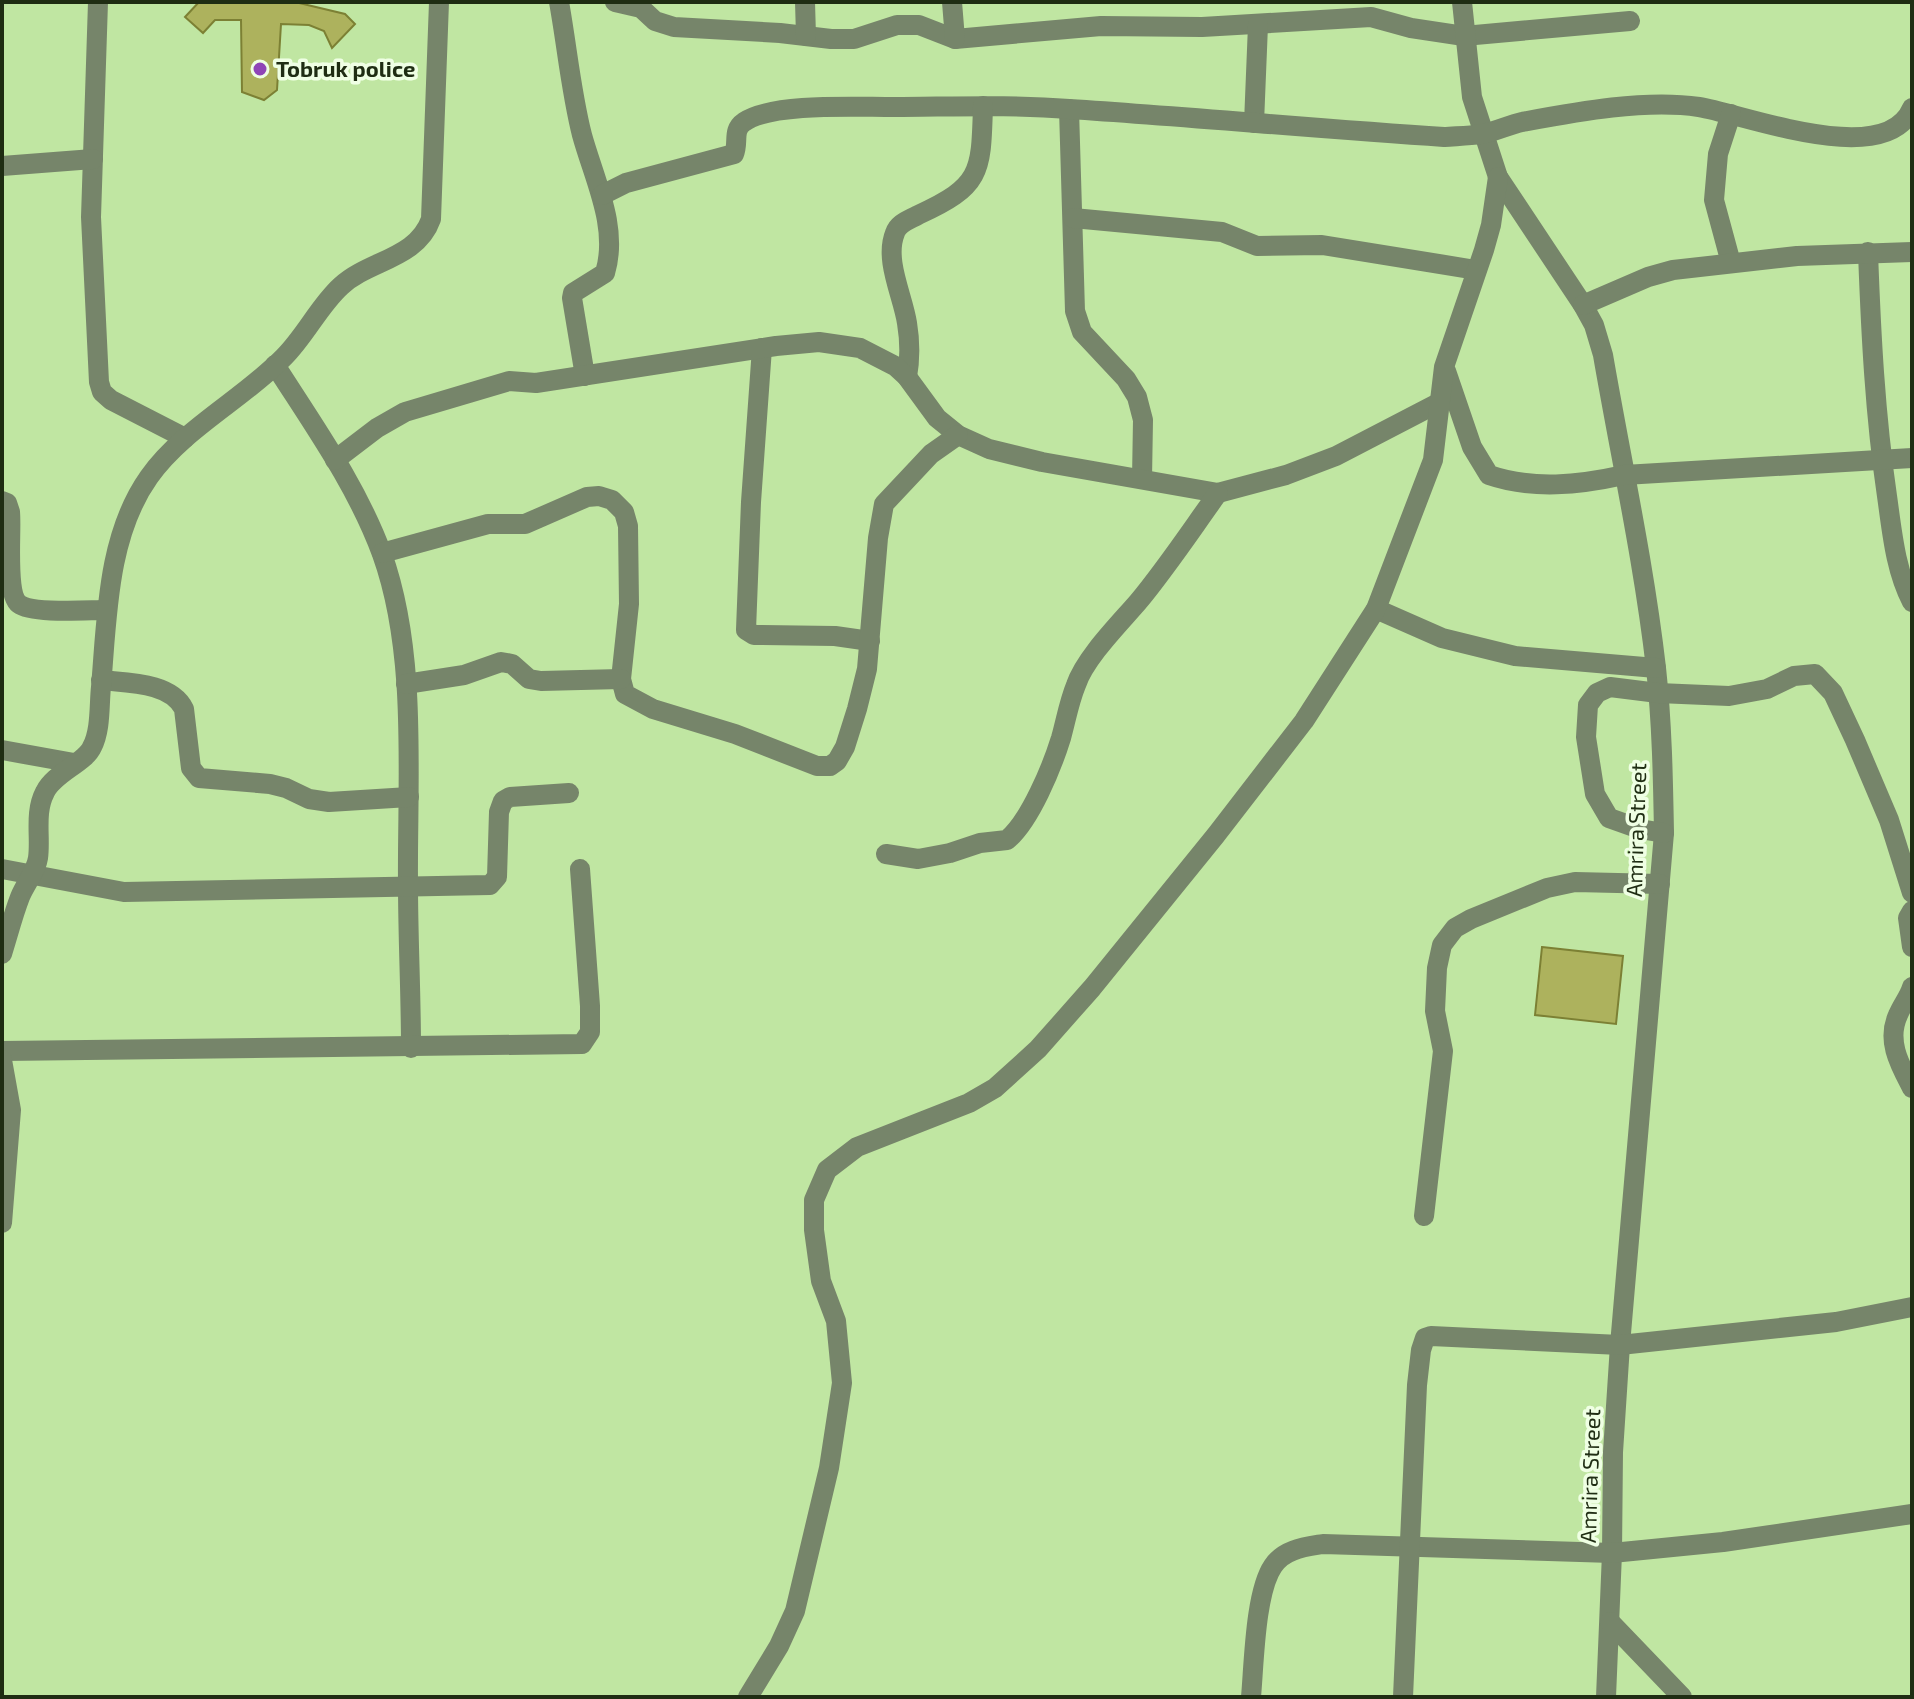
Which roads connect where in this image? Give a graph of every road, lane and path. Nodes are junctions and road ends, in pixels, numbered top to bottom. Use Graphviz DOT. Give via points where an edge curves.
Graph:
graph roads {
  1 [pos="98,2"];
  2 [pos="439,2"];
  3 [pos="559,2"];
  4 [pos="615,2"];
  5 [pos="805,2"];
  6 [pos="952,2"];
  7 [pos="1462,2"];
  8 [pos="1630,21"];
  9 [pos="1258,25"];
  10 [pos="806,36"];
  11 [pos="1464,36"];
  12 [pos="955,39"];
  13 [pos="983,106"];
  14 [pos="1912,108"];
  15 [pos="1069,109"];
  16 [pos="1731,114"];
  17 [pos="1254,123"];
  18 [pos="1482,134"];
  19 [pos="93,159"];
  20 [pos="2,166"];
  21 [pos="1498,177"];
  22 [pos="602,195"];
  23 [pos="1073,218"];
  24 [pos="1868,252"];
  25 [pos="1912,252"];
  26 [pos="1731,263"];
  27 [pos="1476,270"];
  28 [pos="1583,305"];
  29 [pos="762,348"];
  30 [pos="275,365"];
  31 [pos="1444,367"];
  32 [pos="585,376"];
  33 [pos="907,377"];
  34 [pos="1440,402"];
  35 [pos="958,435"];
  36 [pos="185,438"];
  37 [pos="1912,458"];
  38 [pos="335,460"];
  39 [pos="1882,460"];
  40 [pos="1624,475"];
  41 [pos="1142,479"];
  42 [pos="1218,493"];
  43 [pos="2,501"];
  44 [pos="382,553"];
  45 [pos="1912,602"];
  46 [pos="1376,609"];
  47 [pos="105,610"];
  48 [pos="870,641"];
  49 [pos="1656,668"];
  50 [pos="621,679"];
  51 [pos="101,680"];
  52 [pos="406,684"];
  53 [pos="1658,693"];
  54 [pos="2,750"];
  55 [pos="74,763"];
  56 [pos="569,793"];
  57 [pos="409,797"];
  58 [pos="1664,833"];
  59 [pos="886,854"];
  60 [pos="2,869"];
  61 [pos="580,869"];
  62 [pos="33,874"];
  63 [pos="1660,884"];
  64 [pos="408,886"];
  65 [pos="1912,893"];
  66 [pos="1912,911"];
  67 [pos="1912,947"];
  68 [pos="2,954"];
  69 [pos="1912,987"];
  70 [pos="411,1048"];
  71 [pos="2,1051"];
  72 [pos="2,1060"];
  73 [pos="1912,1088"];
  74 [pos="6,1144"];
  75 [pos="1424,1216"];
  76 [pos="2,1223"];
  77 [pos="1912,1307"];
  78 [pos="1620,1345"];
  79 [pos="1912,1514"];
  80 [pos="1409,1546"];
  81 [pos="1612,1553"];
  82 [pos="1610,1622"];
  83 [pos="748,1697"];
  84 [pos="1251,1697"];
  85 [pos="1403,1697"];
  86 [pos="1606,1697"];
  87 [pos="1682,1697"];
  1 -- 19 [label="street"];
  2 -- 30 [label="street" via="428,228 416,244 341,286"];
  3 -- 22 [label="street" via="582,134"];
  4 -- 10 [label="street" via="641,8 655,21 674,27"];
  5 -- 10 [label="street"];
  6 -- 12 [label="street"];
  7 -- 11 [label="street, Amrira Street"];
  8 -- 11 [label="street"];
  9 -- 11 [label="street" via="1371,17"];
  9 -- 12 [label="street" via="1101,26"];
  9 -- 17 [label="street"];
  10 -- 12 [label="street" via="854,39 897,25 919,25"];
  11 -- 18 [label="street, Amrira Street"];
  13 -- 15 [label="street"];
  13 -- 22 [label="street" via="828,107 758,115 736,131 734,154 626,183"];
  13 -- 33 [label="street" via="980,166 972,179 934,208 905,221 893,235 893,265 909,335"];
  14 -- 16 [label="street" via="1888,132 1842,137"];
  15 -- 17 [label="street"];
  15 -- 23 [label="street"];
  16 -- 18 [label="street" via="1664,105 1616,108"];
  16 -- 26 [label="street" via="1718,154 1714,200"];
  17 -- 18 [label="street" via="1444,137"];
  18 -- 21 [label="street, Amrira Street"];
  19 -- 20 [label="street"];
  19 -- 36 [label="street" via="91,217 101,388 111,400"];
  21 -- 27 [label="street" via="1491,225"];
  21 -- 28 [label="street, Amrira Street"];
  22 -- 32 [label="street" via="608,264 600,278 572,298"];
  23 -- 27 [label="street" via="1222,232 1257,246 1322,245"];
  23 -- 41 [label="street" via="1075,311 1082,332 1137,397 1143,420"];
  24 -- 25 [label="street"];
  24 -- 26 [label="street"];
  24 -- 39 [label="street"];
  26 -- 28 [label="street" via="1648,277"];
  27 -- 31 [label="street"];
  28 -- 40 [label="street, Amrira Street" via="1603,355"];
  29 -- 32 [label="street"];
  29 -- 33 [label="street" via="819,342 860,348"];
  29 -- 48 [label="street" via="746,630 754,635"];
  30 -- 36 [label="street"];
  30 -- 38 [label="street"];
  31 -- 34 [label="street"];
  31 -- 40 [label="street" via="1472,447 1489,475 1512,483 1553,485"];
  32 -- 38 [label="street" via="509,381 405,412"];
  33 -- 35 [label="street" via="937,418"];
  34 -- 42 [label="street" via="1336,456"];
  34 -- 46 [label="street" via="1433,460"];
  35 -- 41 [label="street" via="1008,454"];
  35 -- 48 [label="street" via="931,454 884,504"];
  36 -- 47 [label="street" via="163,458 133,507"];
  37 -- 39 [label="street"];
  38 -- 44 [label="street"];
  39 -- 40 [label="street"];
  39 -- 45 [label="street" via="1898,566"];
  40 -- 49 [label="street, Amrira Street"];
  41 -- 42 [label="street"];
  42 -- 59 [label="street" via="1077,681 1050,766 1011,837 918,859"];
  43 -- 47 [label="street" via="10,512 17,603"];
  44 -- 50 [label="street" via="488,524 525,524 587,497 612,500 624,512 629,552"];
  44 -- 52 [label="street"];
  46 -- 49 [label="street" via="1442,638 1515,656"];
  46 -- 83 [label="street" via="1304,721 1038,1049 995,1088 969,1103 857,1147 827,1170 814,1200 814,1230 821,1281 836,1321 842,1383 829,1468 795,1611"];
  47 -- 51 [label="street"];
  48 -- 50 [label="street" via="845,747 830,766 653,709 625,694"];
  49 -- 53 [label="street, Amrira Street"];
  50 -- 52 [label="street" via="541,681 501,662 464,675"];
  51 -- 55 [label="street" via="92,747"];
  51 -- 57 [label="street" via="164,691 181,703 191,768 199,778 270,784 329,802"];
  52 -- 57 [label="street"];
  53 -- 58 [label="street, Amrira Street"];
  53 -- 58 [label="street" via="1610,687 1597,693 1588,705 1586,737 1595,794 1609,818"];
  53 -- 65 [label="street" via="1729,696 1815,674 1833,693 1855,740"];
  54 -- 55 [label="street"];
  55 -- 62 [label="street" via="45,792"];
  56 -- 64 [label="street" via="503,801 494,884"];
  57 -- 64 [label="street"];
  58 -- 63 [label="street, Amrira Street"];
  60 -- 62 [label="street"];
  61 -- 70 [label="street" via="590,1006 586,1041 577,1046"];
  62 -- 64 [label="street" via="124,892"];
  62 -- 68 [label="street"];
  63 -- 75 [label="street" via="1575,882 1547,888 1471,919 1442,945 1435,1011 1443,1051"];
  63 -- 78 [label="street, Amrira Street"];
  64 -- 70 [label="street"];
  66 -- 67 [label="street"];
  69 -- 73 [label="street" via="1895,1022 1894,1046"];
  70 -- 71 [label="street"];
  72 -- 74 [label="street" via="11,1110"];
  74 -- 76 [label="street"];
  77 -- 78 [label="street" via="1836,1322"];
  78 -- 80 [label="street" via="1425,1338 1417,1385"];
  78 -- 81 [label="street, Amrira Street"];
  79 -- 81 [label="street"];
  80 -- 81 [label="street"];
  80 -- 84 [label="street" via="1323,1544 1294,1549 1273,1565 1264,1587"];
  80 -- 85 [label="street"];
  81 -- 82 [label="street, Amrira Street"];
  82 -- 86 [label="street, Amrira Street"];
  82 -- 87 [label="street"];
}
